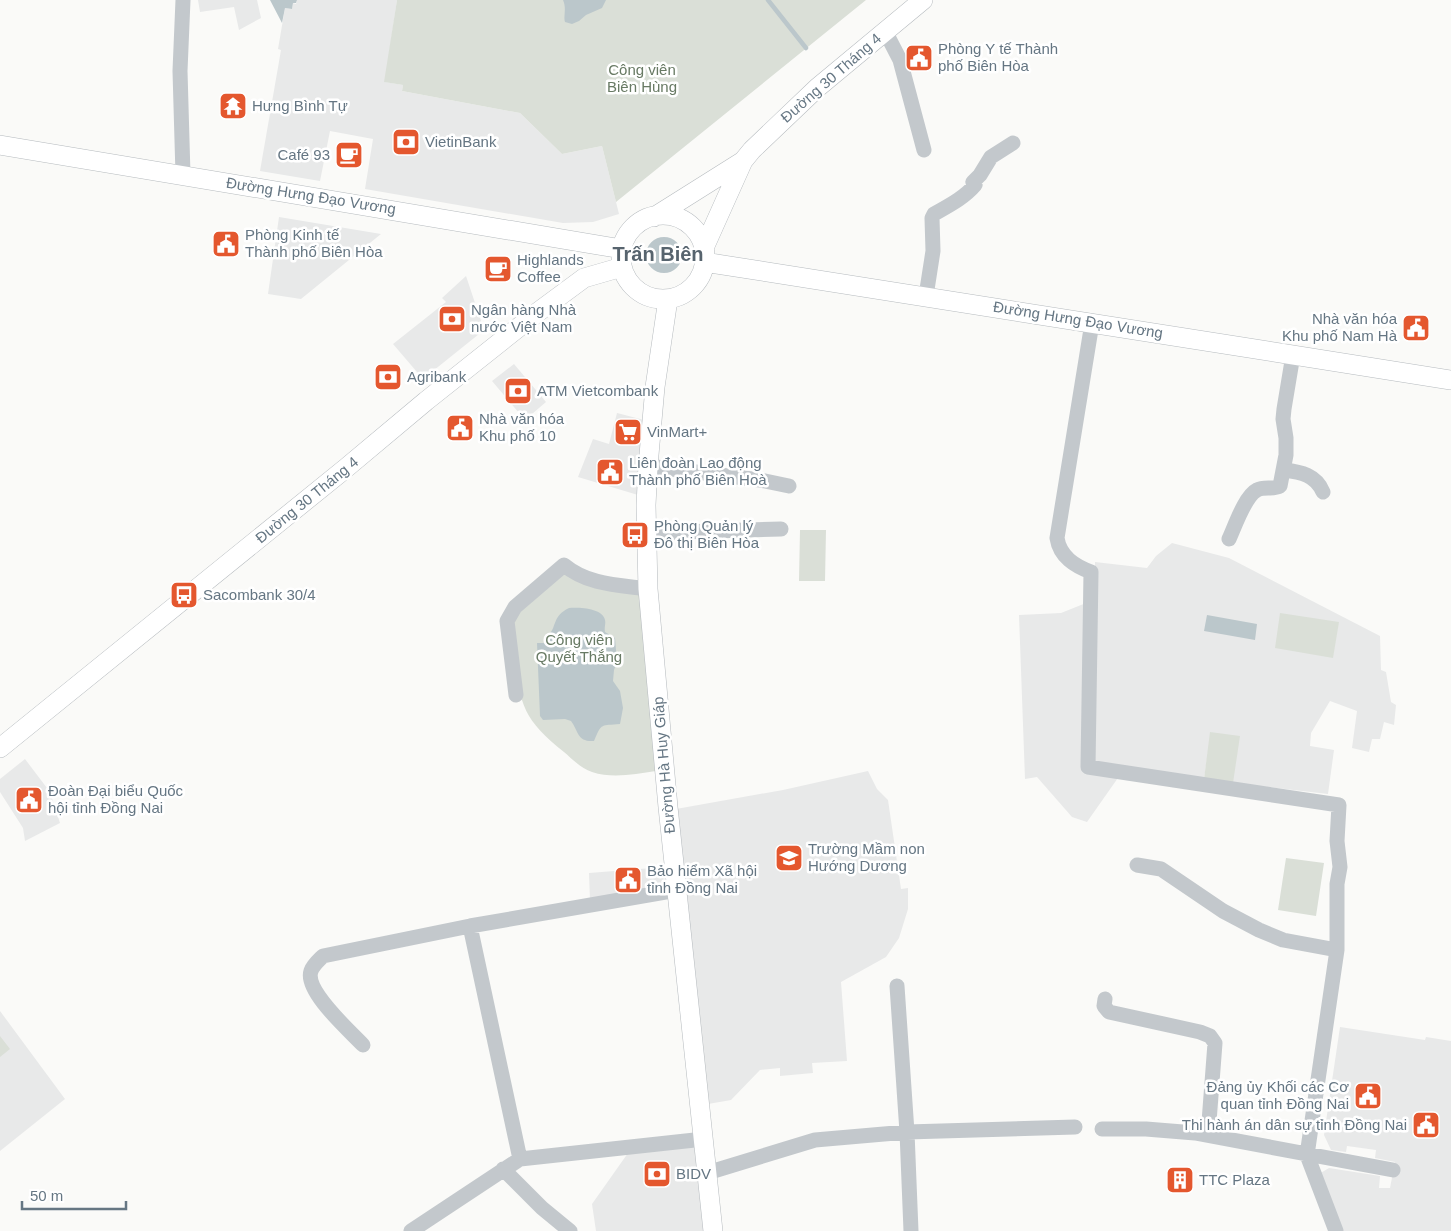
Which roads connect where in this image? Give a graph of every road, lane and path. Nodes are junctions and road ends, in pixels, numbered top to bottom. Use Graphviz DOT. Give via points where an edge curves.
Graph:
graph roads {
  1 [pos="183,0"];
  2 [pos="923,0"];
  3 [pos="885,31"];
  4 [pos="1013,143"];
  5 [pos="0,145"];
  6 [pos="924,150"];
  7 [pos="744,161"];
  8 [pos="183,175"];
  9 [pos="654,217"];
  10 [pos="622,248"];
  11 [pos="704,255"];
  12 [pos="622,267"];
  13 [pos="926,296"];
  14 [pos="668,299"];
  15 [pos="1092,323"];
  16 [pos="1292,355"];
  17 [pos="1451,380"];
  18 [pos="648,466"];
  19 [pos="1284,470"];
  20 [pos="790,486"];
  21 [pos="1324,492"];
  22 [pos="781,529"];
  23 [pos="646,533"];
  24 [pos="1229,538"];
  25 [pos="648,589"];
  26 [pos="516,695"];
  27 [pos="0,748"];
  28 [pos="1137,865"];
  29 [pos="677,890"];
  30 [pos="470,926"];
  31 [pos="1337,950"];
  32 [pos="898,986"];
  33 [pos="1105,999"];
  34 [pos="363,1045"];
  35 [pos="1075,1127"];
  36 [pos="1102,1129"];
  37 [pos="907,1132"];
  38 [pos="1208,1135"];
  39 [pos="704,1139"];
  40 [pos="1307,1155"];
  41 [pos="520,1159"];
  42 [pos="504,1169"];
  43 [pos="1393,1170"];
  44 [pos="708,1173"];
  45 [pos="411,1231"];
  46 [pos="570,1231"];
  47 [pos="713,1231"];
  48 [pos="910,1231"];
  49 [pos="1336,1231"];
  1 -- 8 [label="street" via="180,71"];
  2 -- 3 [label="main road, Đường 30 Tháng 4"];
  3 -- 6 [label="street" via="900,60"];
  3 -- 7 [label="main road, Đường 30 Tháng 4" via="802,102"];
  4 -- 13 [label="street" via="991,157 973,182 972,189 934,214 933,251"];
  5 -- 8 [label="main road, Đường Hưng Đạo Vương"];
  7 -- 9 [label="main road, Đường 30 Tháng 4"];
  7 -- 11 [label="main road, Đường 30 Tháng 4"];
  8 -- 10 [label="main road, Đường Hưng Đạo Vương"];
  9 -- 10 [label="main road" via="633,228"];
  9 -- 11 [label="main road" via="673,217 685,222 695,231"];
  10 -- 12 [label="main road"];
  11 -- 13 [label="main road, Đường Hưng Đạo Vương"];
  11 -- 14 [label="main road" via="700,275 692,287"];
  12 -- 14 [label="main road" via="628,281 637,290 654,298"];
  12 -- 27 [label="main road, Đường 30 Tháng 4" via="584,278 538,312"];
  13 -- 15 [label="main road, Đường Hưng Đạo Vương"];
  14 -- 18 [label="main road, Đường Hà Huy Giáp"];
  15 -- 16 [label="main road, Đường Hưng Đạo Vương"];
  15 -- 31 [label="street" via="1057,531 1058,544 1069,561 1091,572 1088,767 1339,805"];
  16 -- 17 [label="main road, Đường Hưng Đạo Vương"];
  16 -- 19 [label="street" via="1283,419 1286,438"];
  18 -- 20 [label="street"];
  18 -- 23 [label="main road, Đường Hà Huy Giáp"];
  19 -- 21 [label="street" via="1305,473"];
  19 -- 24 [label="street" via="1280,486 1255,490"];
  22 -- 23 [label="street"];
  23 -- 25 [label="main road, Đường Hà Huy Giáp"];
  25 -- 26 [label="street" via="590,580 564,565 549,577 516,607 507,620"];
  25 -- 29 [label="main road, Đường Hà Huy Giáp"];
  28 -- 31 [label="street" via="1161,869 1223,911 1259,930 1284,940"];
  29 -- 30 [label="street"];
  29 -- 39 [label="main road, Đường Hà Huy Giáp"];
  30 -- 34 [label="street" via="323,956 316,962 310,973 316,992"];
  30 -- 41 [label="street"];
  31 -- 40 [label="street"];
  32 -- 37 [label="street"];
  33 -- 38 [label="street" via="1104,1006 1109,1012 1210,1036 1215,1043"];
  35 -- 37 [label="street"];
  36 -- 38 [label="street"];
  37 -- 44 [label="street" via="815,1140"];
  37 -- 48 [label="street"];
  38 -- 40 [label="street"];
  39 -- 41 [label="street"];
  39 -- 44 [label="main road, Đường Hà Huy Giáp"];
  40 -- 43 [label="street"];
  40 -- 49 [label="street"];
  41 -- 42 [label="street"];
  42 -- 45 [label="street"];
  42 -- 46 [label="street"];
  44 -- 47 [label="main road, Đường Hà Huy Giáp"];
}
